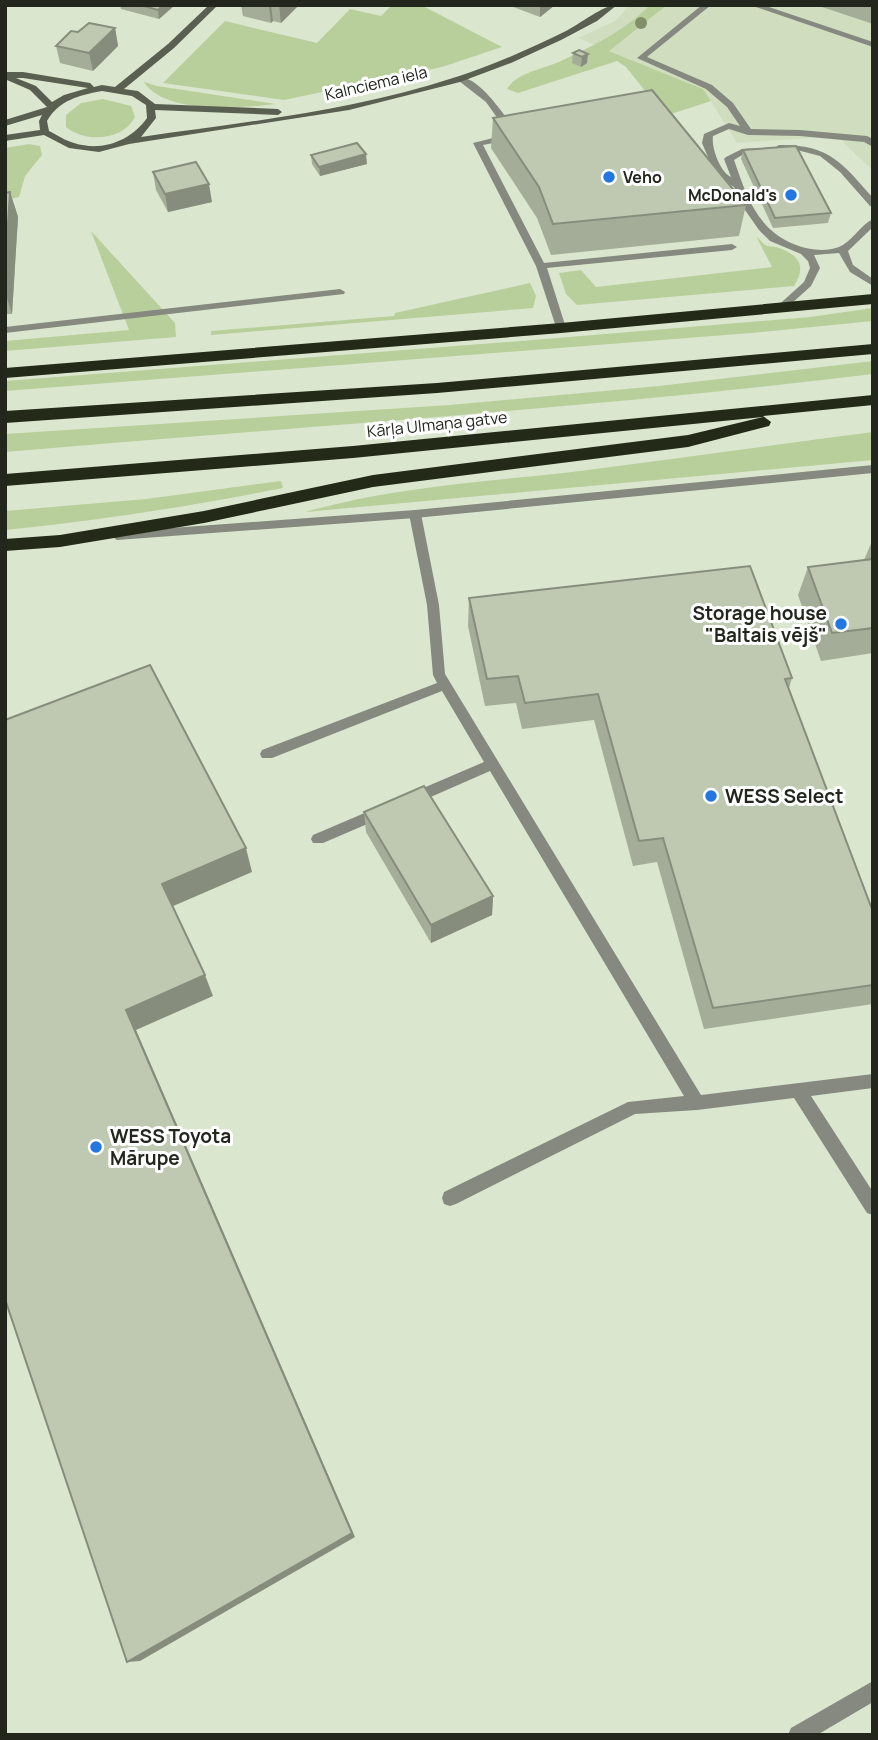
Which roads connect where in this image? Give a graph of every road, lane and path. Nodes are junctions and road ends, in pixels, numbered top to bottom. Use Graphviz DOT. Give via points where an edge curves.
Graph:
graph roads {
  1 [pos="214,5"];
  2 [pos="613,5"];
  3 [pos="707,5"];
  4 [pos="754,5"];
  5 [pos="873,45"];
  6 [pos="5,76"];
  7 [pos="462,79"];
  8 [pos="102,88"];
  9 [pos="117,89"];
  10 [pos="153,107"];
  11 [pos="49,108"];
  12 [pos="315,113"];
  13 [pos="5,123"];
  14 [pos="45,132"];
  15 [pos="748,132"];
  16 [pos="763,132"];
  17 [pos="527,134"];
  18 [pos="515,136"];
  19 [pos="5,138"];
  20 [pos="130,141"];
  21 [pos="873,144"];
  22 [pos="813,148"];
  23 [pos="738,185"];
  24 [pos="873,204"];
  25 [pos="873,222"];
  26 [pos="732,247"];
  27 [pos="843,250"];
  28 [pos="807,253"];
  29 [pos="541,266"];
  30 [pos="873,283"];
  31 [pos="340,292"];
  32 [pos="873,299"];
  33 [pos="778,310"];
  34 [pos="561,328"];
  35 [pos="5,330"];
  36 [pos="873,349"];
  37 [pos="5,373"];
  38 [pos="873,400"];
  39 [pos="833,404"];
  40 [pos="5,417"];
  41 [pos="873,469"];
  42 [pos="5,480"];
  43 [pos="415,514"];
  44 [pos="60,541"];
  45 [pos="5,545"];
  46 [pos="445,685"];
  47 [pos="267,754"];
  48 [pos="492,764"];
  49 [pos="318,839"];
  50 [pos="873,1080"];
  51 [pos="798,1090"];
  52 [pos="696,1103"];
  53 [pos="450,1198"];
  54 [pos="873,1206"];
  55 [pos="873,1690"];
  56 [pos="798,1735"];
  1 -- 9 [label="street"];
  2 -- 7 [label="street, Kalnciema iela" via="601,16 530,53"];
  3 -- 15 [label="street" via="641,58 709,87 730,105"];
  4 -- 5 [label="street"];
  6 -- 8 [label="street"];
  6 -- 11 [label="street" via="33,88"];
  7 -- 12 [label="street, Kalnciema iela"];
  7 -- 18 [label="street" via="489,100"];
  8 -- 9 [label="street"];
  8 -- 11 [label="street" via="73,94"];
  9 -- 10 [label="street" via="145,98"];
  10 -- 12 [label="street"];
  10 -- 20 [label="street" via="154,119 146,131"];
  11 -- 13 [label="street"];
  11 -- 14 [label="street" via="43,121"];
  12 -- 20 [label="street, Kalnciema iela"];
  14 -- 19 [label="street"];
  14 -- 20 [label="street, Kalnciema iela" via="67,146 80,148"];
  15 -- 16 [label="street"];
  15 -- 23 [label="street" via="729,126 709,134 707,143 721,176"];
  16 -- 21 [label="street" via="867,139"];
  16 -- 22 [label="street"];
  17 -- 18 [label="street"];
  18 -- 29 [label="street" via="478,143"];
  22 -- 23 [label="street" via="742,152 729,159"];
  22 -- 24 [label="street" via="827,153"];
  23 -- 28 [label="street" via="771,237"];
  25 -- 27 [label="street"];
  26 -- 29 [label="street"];
  27 -- 28 [label="street"];
  27 -- 30 [label="street" via="852,271"];
  28 -- 33 [label="street" via="814,274 806,289"];
  29 -- 34 [label="street"];
  31 -- 35 [label="street"];
  32 -- 33 [label="highway"];
  33 -- 34 [label="highway"];
  34 -- 37 [label="highway"];
  36 -- 40 [label="highway, Kārļa Ulmaņa gatve" via="437,388"];
  38 -- 39 [label="highway, Kārļa Ulmaņa gatve"];
  39 -- 42 [label="highway, Kārļa Ulmaņa gatve" via="353,452"];
  39 -- 44 [label="highway" via="688,440 373,481 204,517"];
  41 -- 43 [label="street"];
  43 -- 44 [label="street"];
  43 -- 46 [label="street" via="433,605 439,675"];
  44 -- 45 [label="highway"];
  46 -- 47 [label="street"];
  46 -- 48 [label="street"];
  48 -- 49 [label="street"];
  48 -- 52 [label="street"];
  50 -- 51 [label="street"];
  51 -- 52 [label="street"];
  51 -- 54 [label="street"];
  52 -- 53 [label="street" via="634,1107"];
  55 -- 56 [label="street"];
}
